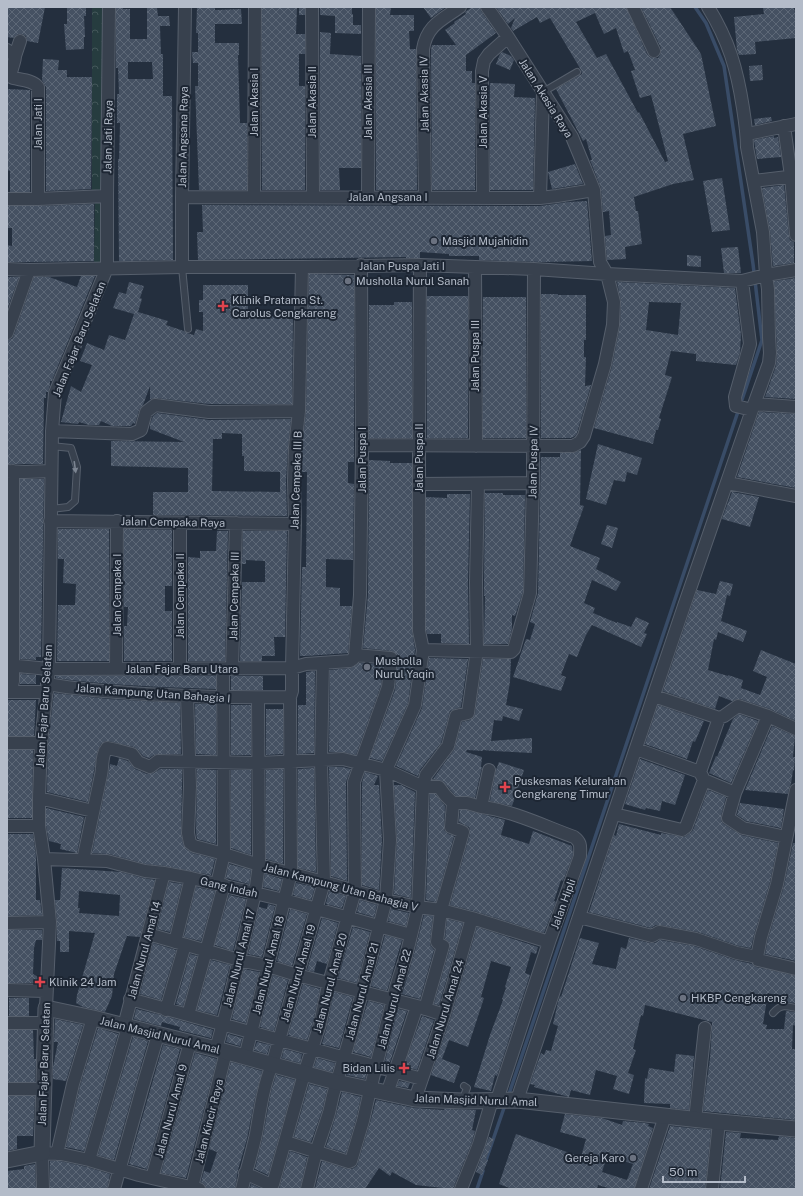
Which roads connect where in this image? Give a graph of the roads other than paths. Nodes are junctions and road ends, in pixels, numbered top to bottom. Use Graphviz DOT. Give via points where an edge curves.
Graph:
graph roads {
  1 [pos="109,7"];
  2 [pos="185,7"];
  3 [pos="255,7"];
  4 [pos="312,7"];
  5 [pos="369,7"];
  6 [pos="460,7"];
  7 [pos="487,7"];
  8 [pos="633,7"];
  9 [pos="708,7"];
  10 [pos="508,37"];
  11 [pos="20,41"];
  12 [pos="654,51"];
  13 [pos="11,53"];
  14 [pos="577,72"];
  15 [pos="9,81"];
  16 [pos="543,92"];
  17 [pos="796,124"];
  18 [pos="784,126"];
  19 [pos="748,134"];
  20 [pos="794,176"];
  21 [pos="754,182"];
  22 [pos="594,190"];
  23 [pos="107,196"];
  24 [pos="182,197"];
  25 [pos="254,197"];
  26 [pos="313,197"];
  27 [pos="368,197"];
  28 [pos="425,198"];
  29 [pos="483,198"];
  30 [pos="540,198"];
  31 [pos="7,199"];
  32 [pos="38,199"];
  33 [pos="796,235"];
  34 [pos="361,265"];
  35 [pos="420,265"];
  36 [pos="182,267"];
  37 [pos="302,267"];
  38 [pos="475,267"];
  39 [pos="108,268"];
  40 [pos="7,269"];
  41 [pos="534,269"];
  42 [pos="29,270"];
  43 [pos="796,270"];
  44 [pos="607,274"];
  45 [pos="764,275"];
  46 [pos="745,280"];
  47 [pos="188,329"];
  48 [pos="7,333"];
  49 [pos="796,407"];
  50 [pos="748,408"];
  51 [pos="299,411"];
  52 [pos="52,431"];
  53 [pos="362,445"];
  54 [pos="418,445"];
  55 [pos="51,446"];
  56 [pos="476,446"];
  57 [pos="533,446"];
  58 [pos="10,471"];
  59 [pos="51,471"];
  60 [pos="533,483"];
  61 [pos="727,483"];
  62 [pos="419,484"];
  63 [pos="478,484"];
  64 [pos="796,496"];
  65 [pos="50,515"];
  66 [pos="117,521"];
  67 [pos="180,523"];
  68 [pos="236,523"];
  69 [pos="295,524"];
  70 [pos="423,650"];
  71 [pos="477,650"];
  72 [pos="355,655"];
  73 [pos="323,663"];
  74 [pos="10,665"];
  75 [pos="180,668"];
  76 [pos="49,669"];
  77 [pos="116,669"];
  78 [pos="228,669"];
  79 [pos="292,671"];
  80 [pos="47,688"];
  81 [pos="7,691"];
  82 [pos="187,696"];
  83 [pos="654,696"];
  84 [pos="223,698"];
  85 [pos="258,698"];
  86 [pos="290,698"];
  87 [pos="768,716"];
  88 [pos="719,718"];
  89 [pos="796,729"];
  90 [pos="7,743"];
  91 [pos="41,743"];
  92 [pos="636,749"];
  93 [pos="321,761"];
  94 [pos="189,762"];
  95 [pos="289,762"];
  96 [pos="224,763"];
  97 [pos="259,763"];
  98 [pos="360,764"];
  99 [pos="386,770"];
  100 [pos="489,770"];
  101 [pos="702,776"];
  102 [pos="423,786"];
  103 [pos="796,790"];
  104 [pos="735,793"];
  105 [pos="39,798"];
  106 [pos="453,803"];
  107 [pos="481,807"];
  108 [pos="93,811"];
  109 [pos="614,814"];
  110 [pos="7,826"];
  111 [pos="39,826"];
  112 [pos="786,837"];
  113 [pos="224,854"];
  114 [pos="44,859"];
  115 [pos="83,860"];
  116 [pos="259,865"];
  117 [pos="164,873"];
  118 [pos="291,873"];
  119 [pos="191,878"];
  120 [pos="324,882"];
  121 [pos="220,885"];
  122 [pos="355,891"];
  123 [pos="255,893"];
  124 [pos="284,900"];
  125 [pos="386,900"];
  126 [pos="418,907"];
  127 [pos="316,908"];
  128 [pos="441,910"];
  129 [pos="348,917"];
  130 [pos="579,917"];
  131 [pos="472,918"];
  132 [pos="50,922"];
  133 [pos="7,923"];
  134 [pos="379,926"];
  135 [pos="148,934"];
  136 [pos="412,935"];
  137 [pos="549,942"];
  138 [pos="180,944"];
  139 [pos="443,946"];
  140 [pos="206,951"];
  141 [pos="462,952"];
  142 [pos="756,958"];
  143 [pos="239,960"];
  144 [pos="268,966"];
  145 [pos="796,969"];
  146 [pos="297,975"];
  147 [pos="330,983"];
  148 [pos="7,990"];
  149 [pos="46,991"];
  150 [pos="362,992"];
  151 [pos="130,999"];
  152 [pos="393,1000"];
  153 [pos="421,1007"];
  154 [pos="46,1008"];
  155 [pos="796,1008"];
  156 [pos="166,1010"];
  157 [pos="773,1013"];
  158 [pos="188,1015"];
  159 [pos="444,1015"];
  160 [pos="93,1018"];
  161 [pos="7,1023"];
  162 [pos="45,1023"];
  163 [pos="222,1025"];
  164 [pos="126,1027"];
  165 [pos="705,1028"];
  166 [pos="251,1032"];
  167 [pos="158,1035"];
  168 [pos="279,1040"];
  169 [pos="190,1043"];
  170 [pos="312,1048"];
  171 [pos="221,1051"];
  172 [pos="245,1057"];
  173 [pos="344,1057"];
  174 [pos="272,1065"];
  175 [pos="376,1066"];
  176 [pos="395,1071"];
  177 [pos="304,1074"];
  178 [pos="422,1079"];
  179 [pos="336,1082"];
  180 [pos="7,1089"];
  181 [pos="44,1089"];
  182 [pos="370,1090"];
  183 [pos="387,1093"];
  184 [pos="415,1099"];
  185 [pos="496,1100"];
  186 [pos="516,1100"];
  187 [pos="664,1116"];
  188 [pos="695,1120"];
  189 [pos="719,1122"];
  190 [pos="796,1130"];
  191 [pos="286,1142"];
  192 [pos="316,1152"];
  193 [pos="49,1153"];
  194 [pos="7,1160"];
  195 [pos="89,1160"];
  196 [pos="119,1169"];
  197 [pos="245,1173"];
  198 [pos="152,1178"];
  199 [pos="194,1188"];
  200 [pos="43,1189"];
  201 [pos="114,1189"];
  202 [pos="242,1189"];
  203 [pos="307,1189"];
  204 [pos="461,1189"];
  205 [pos="641,1189"];
  206 [pos="712,1189"];
  1 -- 23 [label="street, Jalan Jati Raya"];
  2 -- 24 [label="street, Jalan Angsana Raya"];
  3 -- 25 [label="street, Jalan Akasia I"];
  4 -- 26 [label="street, Jalan Akasia II"];
  5 -- 27 [label="street, Jalan Akasia III"];
  6 -- 28 [label="street, Jalan Akasia IV" via="432,26 423,49"];
  7 -- 10 [label="street, Jalan Akasia Raya"];
  8 -- 12 [label="street"];
  9 -- 19 [label="street" via="731,52 739,79"];
  10 -- 16 [label="street, Jalan Akasia Raya"];
  10 -- 29 [label="street, Jalan Akasia V" via="489,54 482,71"];
  11 -- 13 [label="street, Jalan Jati I"];
  13 -- 15 [label="street, Jalan Jati I" via="15,60"];
  14 -- 16 [label="lane"];
  15 -- 32 [label="street, Jalan Jati I" via="33,82 38,87"];
  16 -- 22 [label="street, Jalan Akasia Raya" via="572,137"];
  16 -- 30 [label="street"];
  17 -- 18 [label="street"];
  18 -- 19 [label="street"];
  18 -- 20 [label="street"];
  19 -- 21 [label="street"];
  20 -- 21 [label="street"];
  20 -- 33 [label="street"];
  21 -- 45 [label="street" via="762,232"];
  22 -- 30 [label="street, Jalan Angsana I"];
  22 -- 44 [label="street, Jalan Akasia Raya" via="600,262"];
  23 -- 32 [label="street"];
  23 -- 39 [label="street, Jalan Jati Raya"];
  24 -- 25 [label="street, Jalan Angsana I"];
  24 -- 36 [label="street, Jalan Angsana Raya"];
  25 -- 26 [label="street, Jalan Angsana I"];
  26 -- 27 [label="street, Jalan Angsana I"];
  27 -- 28 [label="street, Jalan Angsana I"];
  28 -- 29 [label="street, Jalan Angsana I"];
  29 -- 30 [label="street, Jalan Angsana I"];
  31 -- 32 [label="street"];
  34 -- 35 [label="street, Jalan Puspa Jati I"];
  34 -- 37 [label="street, Jalan Puspa Jati I"];
  34 -- 53 [label="street, Jalan Puspa I"];
  35 -- 38 [label="street, Jalan Puspa Jati I"];
  35 -- 54 [label="street, Jalan Puspa II"];
  36 -- 37 [label="street, Jalan Puspa Jati I"];
  36 -- 39 [label="street, Jalan Puspa Jati I"];
  36 -- 47 [label="lane"];
  37 -- 51 [label="street, Jalan Cempaka III B"];
  38 -- 41 [label="street, Jalan Puspa Jati I"];
  38 -- 56 [label="street, Jalan Puspa III"];
  39 -- 42 [label="street, Jalan Puspa Jati I"];
  39 -- 52 [label="street, Jalan Fajar Baru Selatan" via="55,393"];
  40 -- 42 [label="street, Jalan Puspa Jati I"];
  41 -- 44 [label="street, Jalan Puspa Jati I"];
  41 -- 57 [label="street, Jalan Puspa IV"];
  42 -- 48 [label="street"];
  43 -- 45 [label="street, Jalan Puspa Jati I"];
  44 -- 46 [label="street, Jalan Puspa Jati I"];
  44 -- 57 [label="street, Jalan Akasia Raya" via="614,302 612,325 605,364 584,436 573,446"];
  45 -- 46 [label="street, Jalan Puspa Jati I"];
  45 -- 50 [label="street" via="768,289 769,363"];
  46 -- 50 [label="street" via="750,344 735,397 736,406"];
  49 -- 50 [label="street"];
  50 -- 61 [label="street"];
  51 -- 52 [label="street" via="209,412 155,405 146,412 141,430 132,434"];
  51 -- 69 [label="street, Jalan Cempaka III B" via="295,448"];
  52 -- 55 [label="street, Jalan Fajar Baru Selatan"];
  53 -- 54 [label="street"];
  53 -- 72 [label="street, Jalan Puspa I" via="360,595"];
  54 -- 56 [label="street"];
  54 -- 62 [label="street, Jalan Puspa II"];
  55 -- 59 [label="street, Jalan Fajar Baru Selatan"];
  55 -- 65 [label="lane, one-way" via="71,448 77,467 74,501 68,508"];
  56 -- 57 [label="street"];
  57 -- 60 [label="street, Jalan Puspa IV"];
  58 -- 59 [label="street"];
  58 -- 74 [label="street"];
  59 -- 65 [label="street, Jalan Fajar Baru Selatan"];
  60 -- 63 [label="street"];
  60 -- 71 [label="street, Jalan Puspa IV" via="530,593 513,651"];
  61 -- 64 [label="street"];
  61 -- 83 [label="street"];
  62 -- 63 [label="street"];
  62 -- 70 [label="street, Jalan Puspa II" via="419,631"];
  63 -- 71 [label="street"];
  65 -- 66 [label="street, Jalan Cempaka Raya"];
  65 -- 76 [label="street, Jalan Fajar Baru Selatan"];
  66 -- 67 [label="street, Jalan Cempaka Raya"];
  66 -- 77 [label="street, Jalan Cempaka I"];
  67 -- 68 [label="street, Jalan Cempaka Raya"];
  67 -- 75 [label="street, Jalan Cempaka II"];
  68 -- 69 [label="street, Jalan Cempaka Raya"];
  68 -- 78 [label="street, Jalan Cempaka III"];
  69 -- 79 [label="street, Jalan Cempaka III B"];
  70 -- 71 [label="street"];
  70 -- 99 [label="street, Jalan Puspa II" via="415,706"];
  71 -- 102 [label="street" via="468,713 456,716 448,746 426,775"];
  72 -- 73 [label="street, Jalan Fajar Baru Utara" via="350,661"];
  72 -- 98 [label="street, Jalan Nurul Amal 20" via="391,658 388,687"];
  73 -- 79 [label="street, Jalan Fajar Baru Utara" via="306,664"];
  73 -- 93 [label="street, Jalan Nurul Amal 19"];
  74 -- 76 [label="street, Jalan Fajar Baru Utara"];
  74 -- 81 [label="street" via="13,681"];
  75 -- 77 [label="street, Jalan Fajar Baru Utara"];
  75 -- 78 [label="street, Jalan Fajar Baru Utara"];
  76 -- 77 [label="street, Jalan Fajar Baru Utara"];
  76 -- 80 [label="street, Jalan Fajar Baru Selatan"];
  78 -- 79 [label="street, Jalan Fajar Baru Utara"];
  78 -- 84 [label="street, Jalan Cempaka III"];
  79 -- 86 [label="street, Jalan Cempaka III B"];
  80 -- 81 [label="street, Jalan Kampung Utan Bahagia I"];
  80 -- 82 [label="street, Jalan Kampung Utan Bahagia I"];
  80 -- 91 [label="street, Jalan Fajar Baru Selatan"];
  82 -- 84 [label="street, Jalan Kampung Utan Bahagia I"];
  82 -- 94 [label="street"];
  83 -- 88 [label="street"];
  83 -- 92 [label="street"];
  84 -- 85 [label="street, Jalan Kampung Utan Bahagia I"];
  84 -- 96 [label="street, Jalan Cempaka III"];
  85 -- 86 [label="street, Jalan Kampung Utan Bahagia I"];
  85 -- 97 [label="street, Jalan Nurul Amal 17"];
  86 -- 95 [label="street, Jalan Cempaka III B"];
  87 -- 88 [label="street" via="738,706"];
  87 -- 89 [label="street"];
  87 -- 104 [label="street"];
  88 -- 101 [label="street"];
  90 -- 91 [label="street"];
  91 -- 105 [label="street, Jalan Fajar Baru Selatan"];
  92 -- 101 [label="street"];
  92 -- 109 [label="street"];
  93 -- 95 [label="street"];
  93 -- 98 [label="street" via="343,760"];
  93 -- 120 [label="street, Jalan Nurul Amal 19"];
  94 -- 96 [label="street"];
  94 -- 108 [label="street" via="156,762 150,767 138,762 132,754 107,748 104,752"];
  94 -- 113 [label="street, Jalan Kampung Utan Bahagia V" via="190,843"];
  95 -- 97 [label="street"];
  95 -- 118 [label="street, Jalan Nurul Amal 18"];
  96 -- 97 [label="street"];
  96 -- 113 [label="street, Jalan Cempaka III"];
  97 -- 116 [label="street, Jalan Nurul Amal 17"];
  98 -- 99 [label="street"];
  98 -- 122 [label="street, Jalan Nurul Amal 20" via="354,782"];
  99 -- 102 [label="street"];
  99 -- 125 [label="street, Jalan Nurul Amal 21" via="390,840"];
  100 -- 107 [label="street"];
  101 -- 104 [label="street"];
  101 -- 109 [label="street" via="686,827 682,830"];
  102 -- 106 [label="street" via="439,787"];
  102 -- 126 [label="street, Jalan Nurul Amal 22"];
  103 -- 112 [label="street"];
  104 -- 112 [label="street" via="728,818 743,828"];
  105 -- 108 [label="street"];
  105 -- 111 [label="street, Jalan Fajar Baru Selatan"];
  106 -- 107 [label="street"];
  106 -- 128 [label="street" via="451,827 463,832"];
  107 -- 137 [label="street, Jalan Hipli" via="518,817 579,841 580,856"];
  108 -- 115 [label="street"];
  109 -- 130 [label="street"];
  110 -- 111 [label="street"];
  111 -- 114 [label="street, Jalan Fajar Baru Selatan"];
  112 -- 142 [label="street" via="777,884"];
  113 -- 116 [label="street, Jalan Kampung Utan Bahagia V"];
  113 -- 121 [label="street, Jalan Cempaka III"];
  114 -- 115 [label="street, Gang Indah"];
  114 -- 132 [label="street, Jalan Fajar Baru Selatan"];
  115 -- 117 [label="street, Gang Indah" via="107,861"];
  116 -- 118 [label="street, Jalan Kampung Utan Bahagia V"];
  116 -- 123 [label="street, Jalan Nurul Amal 17"];
  117 -- 119 [label="street, Gang Indah"];
  117 -- 135 [label="street, Jalan Nurul Amal 14"];
  118 -- 120 [label="street, Jalan Kampung Utan Bahagia V"];
  118 -- 124 [label="street, Jalan Nurul Amal 18"];
  119 -- 121 [label="street, Gang Indah"];
  119 -- 138 [label="street"];
  120 -- 122 [label="street, Jalan Kampung Utan Bahagia V"];
  120 -- 127 [label="street, Jalan Nurul Amal 19"];
  121 -- 123 [label="street, Gang Indah"];
  121 -- 140 [label="street, Jalan Cempaka III"];
  122 -- 125 [label="street, Jalan Kampung Utan Bahagia V"];
  122 -- 129 [label="street, Jalan Nurul Amal 20"];
  123 -- 124 [label="street, Gang Indah"];
  123 -- 143 [label="street, Jalan Nurul Amal 17"];
  124 -- 127 [label="street, Gang Indah"];
  124 -- 144 [label="street, Jalan Nurul Amal 18"];
  125 -- 126 [label="street, Jalan Kampung Utan Bahagia V"];
  125 -- 134 [label="street, Jalan Nurul Amal 21"];
  126 -- 128 [label="street, Jalan Kampung Utan Bahagia V"];
  126 -- 136 [label="street, Jalan Nurul Amal 22"];
  127 -- 129 [label="street, Gang Indah"];
  127 -- 146 [label="street, Jalan Nurul Amal 19"];
  128 -- 131 [label="street, Jalan Kampung Utan Bahagia V"];
  128 -- 139 [label="street" via="437,942"];
  129 -- 134 [label="street, Gang Indah"];
  129 -- 147 [label="street, Jalan Nurul Amal 20"];
  130 -- 142 [label="street" via="652,936 658,932 696,939"];
  130 -- 186 [label="street"];
  131 -- 137 [label="street, Jalan Kampung Utan Bahagia V"];
  131 -- 141 [label="street, Jalan Nurul Amal 24"];
  132 -- 133 [label="street"];
  132 -- 149 [label="street, Jalan Fajar Baru Selatan"];
  134 -- 136 [label="street, Gang Indah"];
  134 -- 150 [label="street, Jalan Nurul Amal 21"];
  135 -- 138 [label="street"];
  135 -- 151 [label="street, Jalan Nurul Amal 14"];
  136 -- 152 [label="street, Jalan Nurul Amal 22"];
  137 -- 185 [label="street, Jalan Hipli"];
  138 -- 140 [label="street"];
  138 -- 156 [label="street"];
  139 -- 141 [label="street"];
  139 -- 153 [label="street"];
  140 -- 143 [label="street"];
  140 -- 158 [label="street, Jalan Cempaka III"];
  141 -- 159 [label="street, Jalan Nurul Amal 24"];
  142 -- 145 [label="street"];
  143 -- 144 [label="street"];
  143 -- 163 [label="street, Jalan Nurul Amal 17"];
  144 -- 146 [label="street"];
  144 -- 166 [label="street, Jalan Nurul Amal 18"];
  146 -- 147 [label="street"];
  146 -- 168 [label="street, Jalan Nurul Amal 19"];
  147 -- 150 [label="street"];
  147 -- 170 [label="street, Jalan Nurul Amal 20"];
  148 -- 149 [label="street"];
  149 -- 154 [label="street, Jalan Fajar Baru Selatan"];
  150 -- 152 [label="street"];
  150 -- 173 [label="street, Jalan Nurul Amal 21"];
  151 -- 156 [label="street"];
  151 -- 164 [label="street, Jalan Nurul Amal 14"];
  152 -- 153 [label="street"];
  152 -- 175 [label="street, Jalan Nurul Amal 22"];
  153 -- 159 [label="street"];
  153 -- 176 [label="street"];
  154 -- 160 [label="street, Jalan Masjid Nurul Amal"];
  154 -- 162 [label="street, Jalan Fajar Baru Selatan"];
  155 -- 157 [label="lane" via="782,1006"];
  156 -- 158 [label="street"];
  158 -- 163 [label="street"];
  159 -- 178 [label="street, Jalan Nurul Amal 24"];
  160 -- 164 [label="street, Jalan Masjid Nurul Amal"];
  160 -- 193 [label="street"];
  161 -- 162 [label="street"];
  162 -- 181 [label="street, Jalan Fajar Baru Selatan"];
  163 -- 166 [label="street"];
  163 -- 171 [label="street, Jalan Nurul Amal 17"];
  164 -- 167 [label="street, Jalan Masjid Nurul Amal"];
  164 -- 195 [label="street, Jalan Nurul Amal 14"];
  165 -- 188 [label="street"];
  166 -- 168 [label="street"];
  166 -- 172 [label="street, Jalan Nurul Amal 18"];
  167 -- 169 [label="street, Jalan Masjid Nurul Amal"];
  167 -- 196 [label="street"];
  168 -- 170 [label="street"];
  168 -- 174 [label="street, Jalan Nurul Amal 19"];
  169 -- 171 [label="street, Jalan Masjid Nurul Amal"];
  169 -- 198 [label="street, Jalan Nurul Amal 9"];
  170 -- 173 [label="street"];
  170 -- 177 [label="street, Jalan Nurul Amal 20"];
  171 -- 172 [label="street, Jalan Masjid Nurul Amal"];
  171 -- 199 [label="street, Jalan Kincir Raya"];
  172 -- 174 [label="street, Jalan Masjid Nurul Amal"];
  173 -- 175 [label="street"];
  173 -- 179 [label="street, Jalan Nurul Amal 21"];
  174 -- 177 [label="street, Jalan Masjid Nurul Amal"];
  174 -- 197 [label="street, Jalan Nurul Amal 19" via="267,1076 256,1135"];
  175 -- 176 [label="street"];
  175 -- 182 [label="street, Jalan Nurul Amal 22"];
  176 -- 178 [label="street"];
  176 -- 183 [label="street"];
  177 -- 179 [label="street, Jalan Masjid Nurul Amal"];
  177 -- 191 [label="street, Jalan Nurul Amal 20"];
  178 -- 184 [label="street, Jalan Nurul Amal 24"];
  179 -- 182 [label="street, Jalan Masjid Nurul Amal"];
  179 -- 192 [label="street, Jalan Nurul Amal 21"];
  180 -- 181 [label="street"];
  181 -- 193 [label="street, Jalan Fajar Baru Selatan"];
  182 -- 183 [label="street, Jalan Masjid Nurul Amal"];
  182 -- 192 [label="street, Jalan Nurul Amal 22" via="351,1161"];
  183 -- 184 [label="street, Jalan Masjid Nurul Amal"];
  184 -- 185 [label="street, Jalan Masjid Nurul Amal" via="463,1094"];
  185 -- 186 [label="street, Jalan Masjid Nurul Amal"];
  185 -- 204 [label="street, Jalan Hipli"];
  186 -- 187 [label="street, Jalan Masjid Nurul Amal"];
  187 -- 188 [label="street, Jalan Masjid Nurul Amal"];
  187 -- 205 [label="street"];
  188 -- 189 [label="street, Jalan Masjid Nurul Amal"];
  189 -- 190 [label="street, Jalan Masjid Nurul Amal"];
  189 -- 206 [label="street"];
  191 -- 192 [label="street"];
  191 -- 197 [label="street, Jalan Nurul Amal 20" via="273,1184"];
  192 -- 203 [label="street, Jalan Nurul Amal 21"];
  193 -- 194 [label="street"];
  193 -- 195 [label="street"];
  193 -- 200 [label="street"];
  195 -- 196 [label="street"];
  196 -- 198 [label="street"];
  196 -- 201 [label="street"];
  197 -- 202 [label="street, Jalan Nurul Amal 19"];
  198 -- 199 [label="street"];
}
